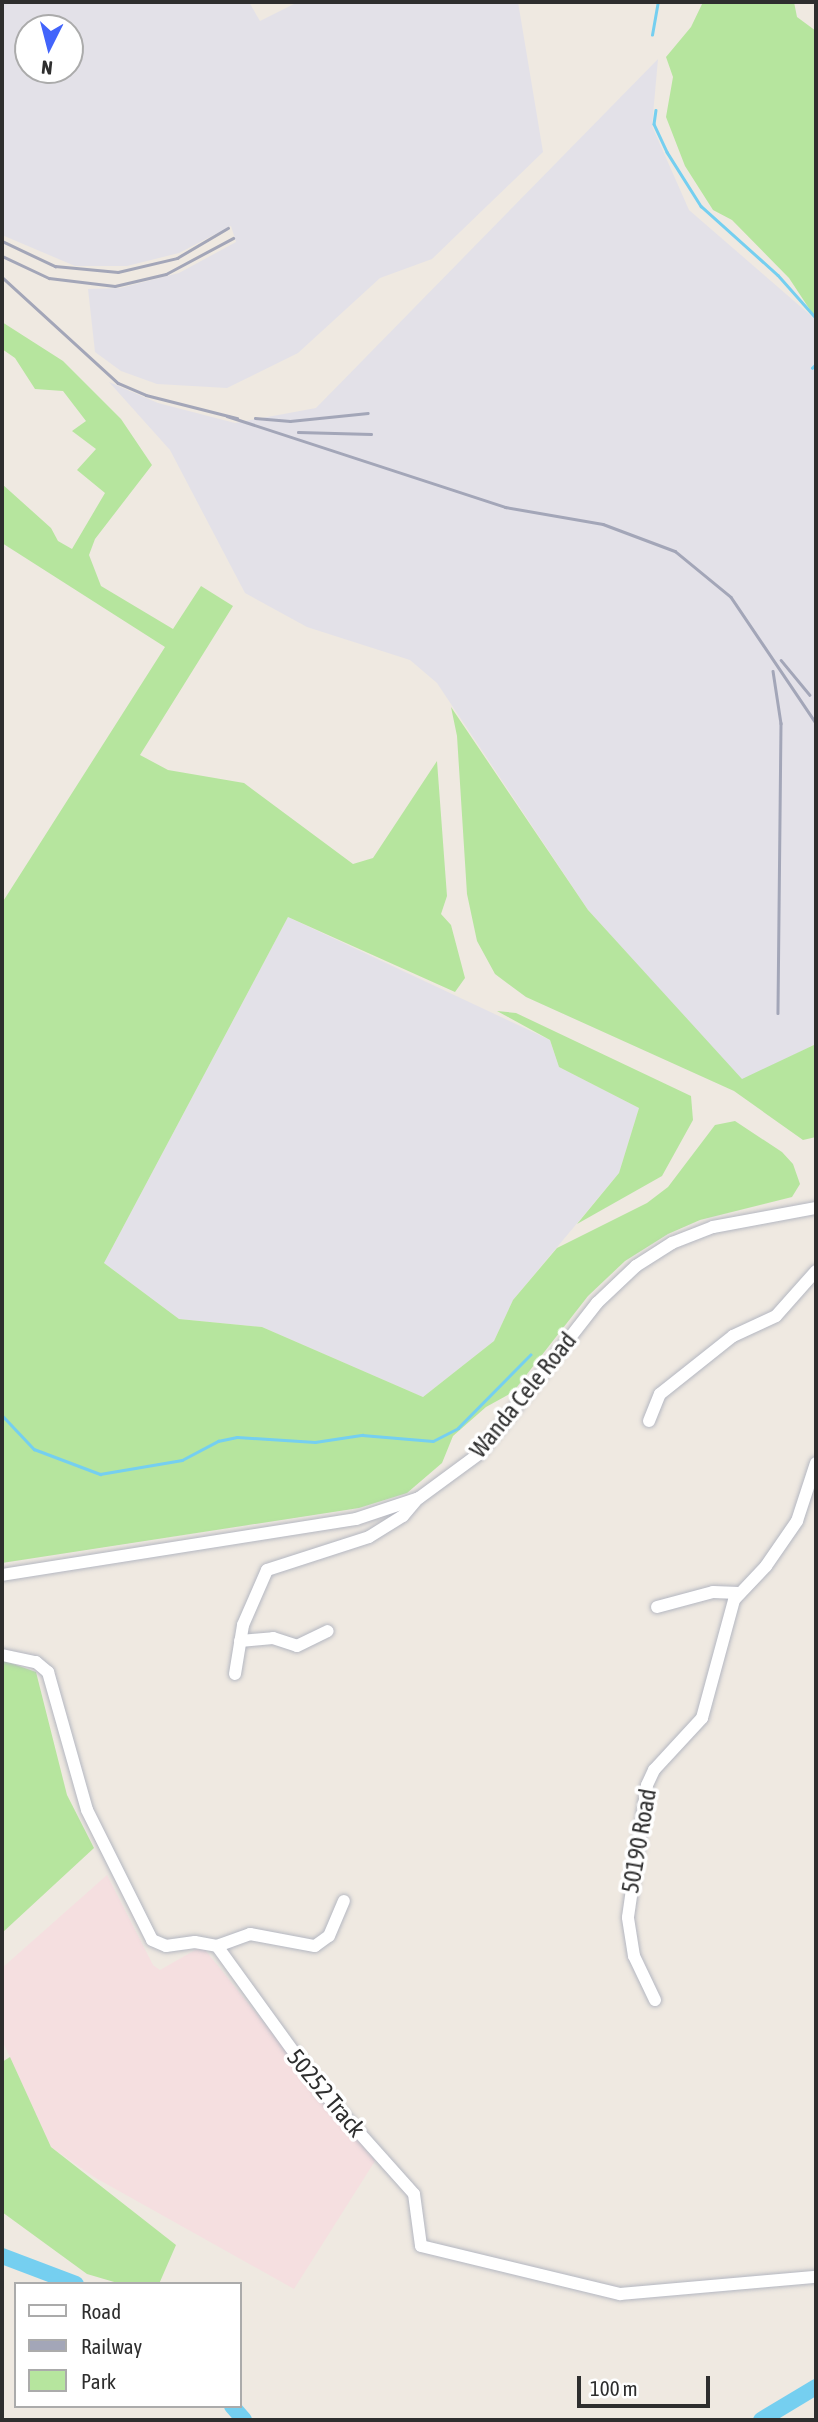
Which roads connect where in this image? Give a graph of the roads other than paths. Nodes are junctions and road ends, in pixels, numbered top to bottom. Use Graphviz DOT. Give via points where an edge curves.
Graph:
graph roads {
  1 [pos="816,1208"];
  2 [pos="816,1271"];
  3 [pos="649,1421"];
  4 [pos="816,1463"];
  5 [pos="419,1498"];
  6 [pos="2,1575"];
  7 [pos="739,1594"];
  8 [pos="657,1607"];
  9 [pos="328,1631"];
  10 [pos="240,1641"];
  11 [pos="2,1655"];
  12 [pos="235,1674"];
  13 [pos="344,1901"];
  14 [pos="217,1946"];
  15 [pos="656,2000"];
  16 [pos="816,2277"];
  1 -- 5 [label="street, Wanda Cele Road" via="713,1227 672,1243 636,1266 597,1303 479,1454"];
  2 -- 3 [label="street" via="776,1316 733,1336 660,1394"];
  4 -- 7 [label="street" via="797,1521 766,1566"];
  5 -- 6 [label="street, Wanda Cele Road" via="347,1521"];
  5 -- 10 [label="street" via="403,1516 369,1537 267,1570"];
  7 -- 8 [label="street" via="713,1592"];
  7 -- 15 [label="street, 50190 Road" via="728,1615 702,1718 654,1770 642,1811 628,1917 634,1956"];
  9 -- 10 [label="street" via="297,1646 272,1638"];
  10 -- 12 [label="street"];
  11 -- 14 [label="street" via="36,1662 48,1672 87,1811 152,1940 166,1946 203,1942"];
  13 -- 14 [label="street" via="335,1926 315,1945 250,1934"];
  14 -- 16 [label="street, 50252 Track" via="292,2053 414,2194 418,2241 427,2249 524,2268 620,2294"];
}
